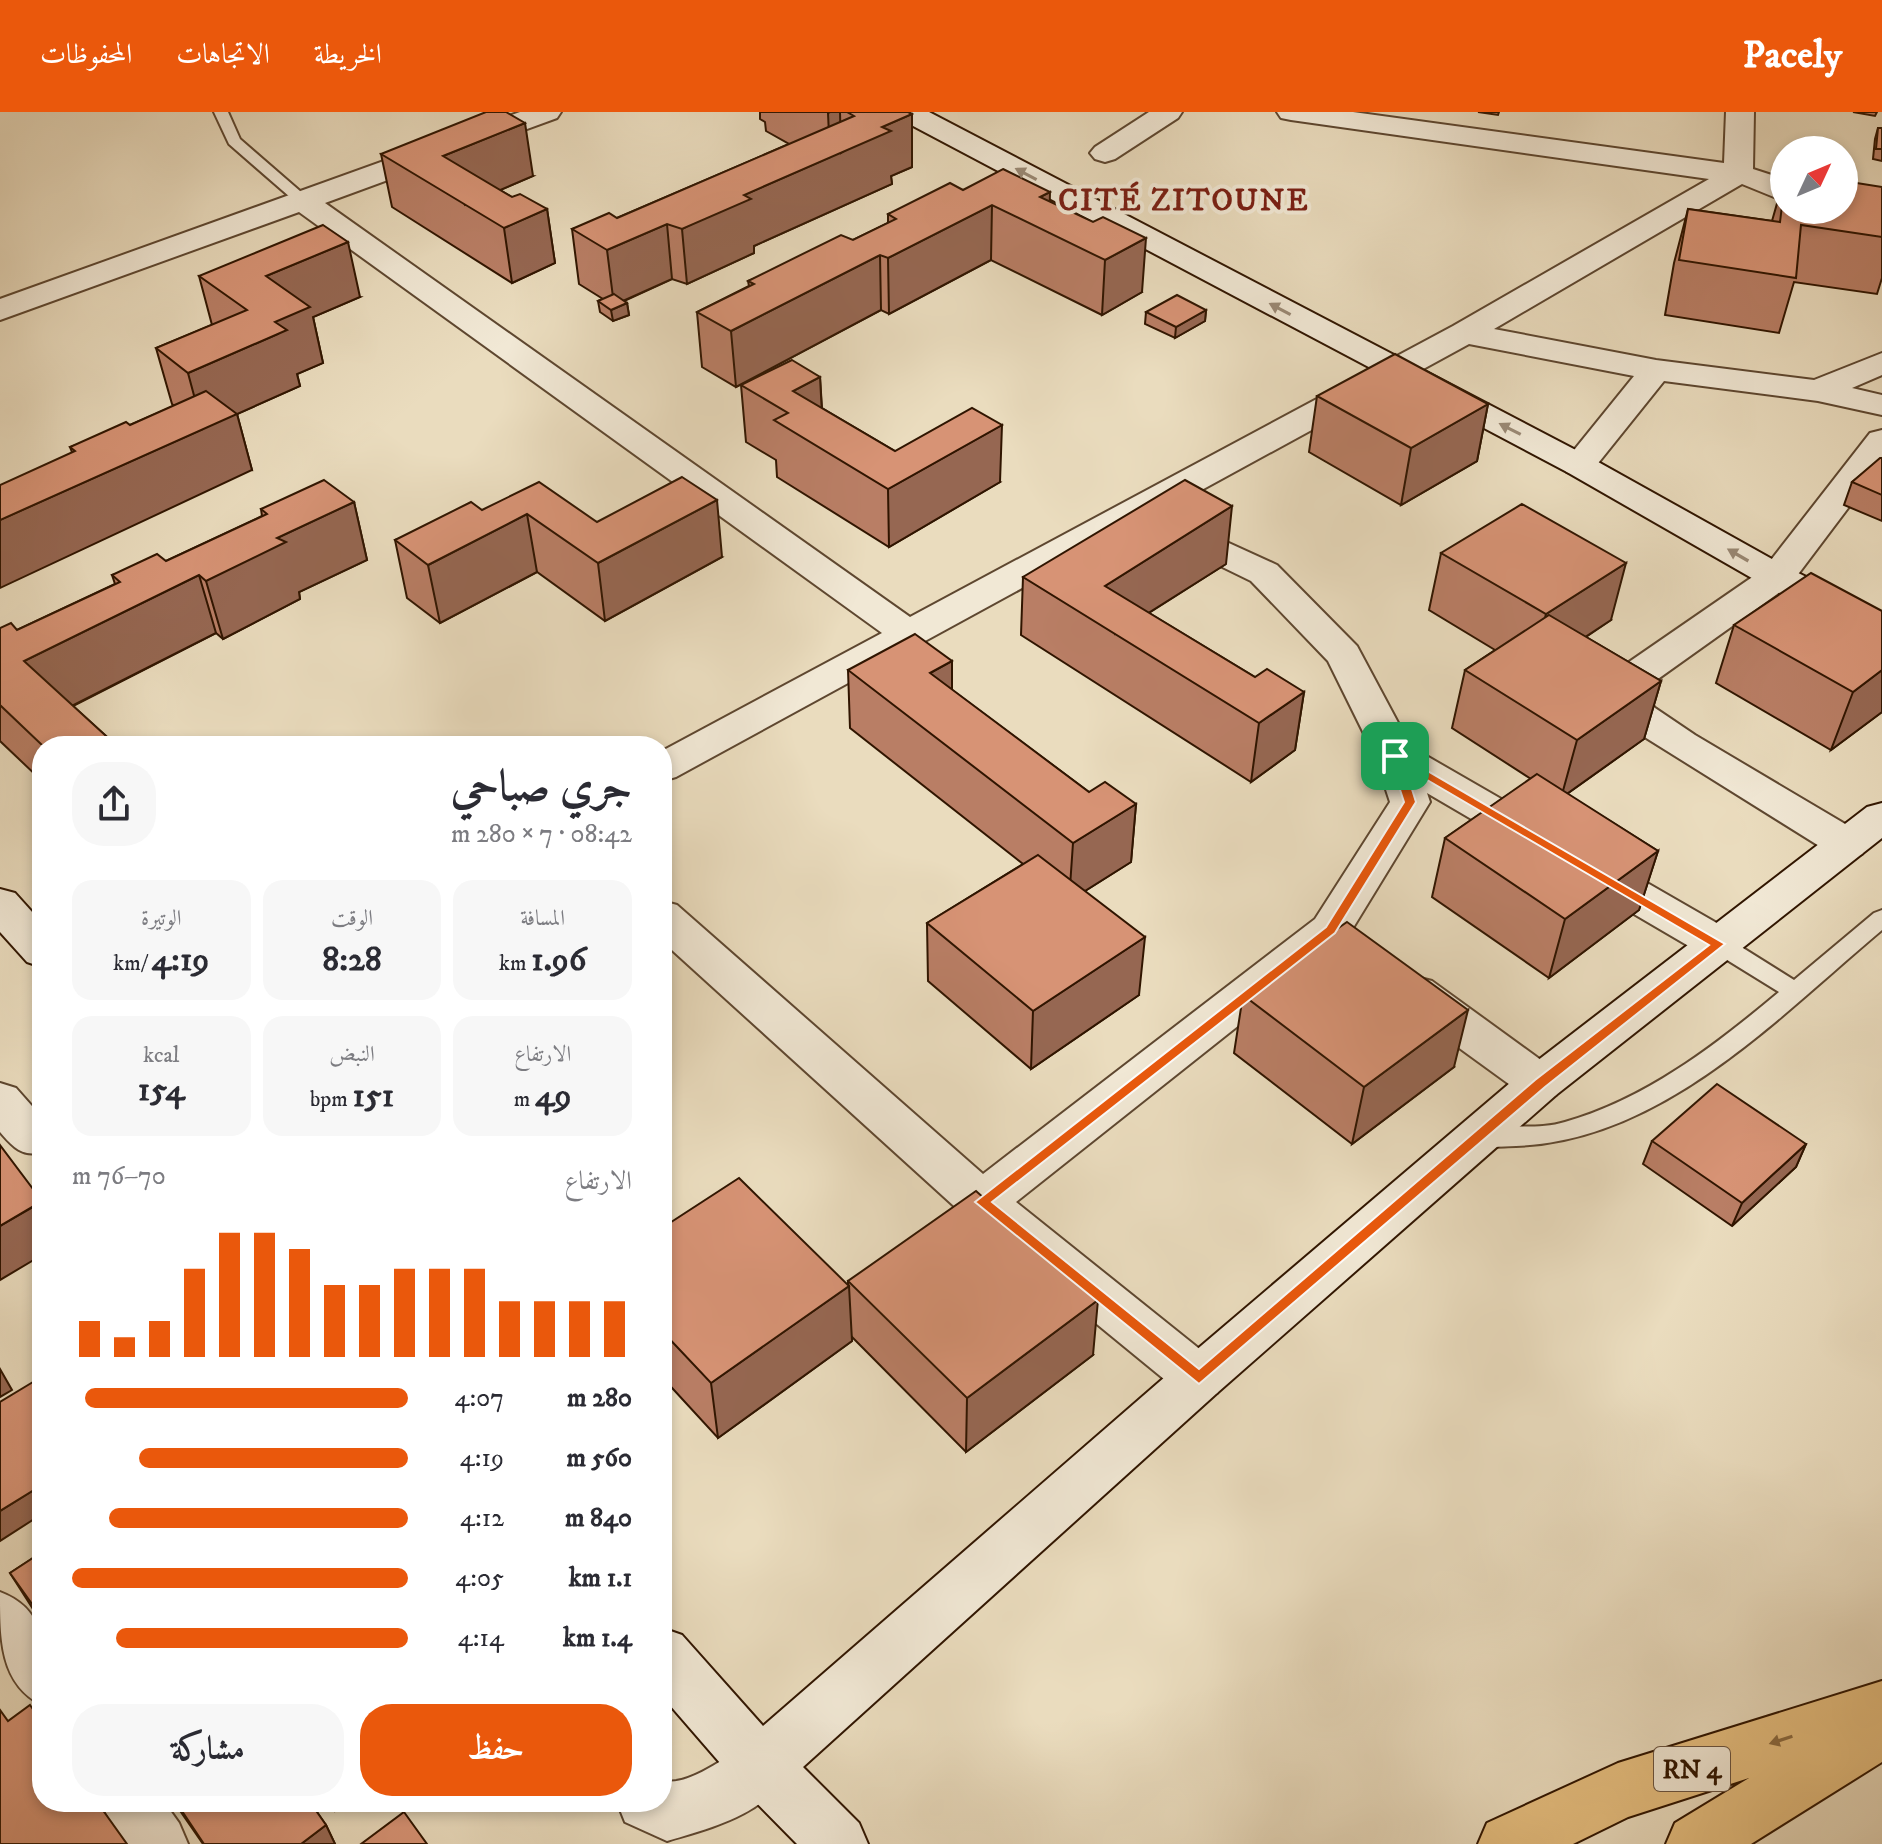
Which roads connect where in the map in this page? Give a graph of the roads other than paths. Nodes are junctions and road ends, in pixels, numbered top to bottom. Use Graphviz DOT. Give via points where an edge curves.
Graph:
graph roads {
  1 [pos="221,112"];
  2 [pos="547,112"];
  3 [pos="908,112"];
  4 [pos="1168,112"];
  5 [pos="1291,112"];
  6 [pos="1740,112"];
  7 [pos="1105,153"];
  8 [pos="1768,181"];
  9 [pos="303,201"];
  10 [pos="0,310"];
  11 [pos="1464,333"];
  12 [pos="1882,363"];
  13 [pos="1394,369"];
  14 [pos="1656,370"];
  15 [pos="1818,391"];
  16 [pos="1882,405"];
  17 [pos="1882,440"];
  18 [pos="1579,465"];
  19 [pos="1134,510"];
  20 [pos="1777,577"];
  21 [pos="1882,629"];
  22 [pos="907,633"];
  23 [pos="1395,756"];
  24 [pos="672,762"];
  25 [pos="1864,830"];
  26 [pos="0,904"];
  27 [pos="1882,918"];
  28 [pos="672,925"];
  29 [pos="1330,930"];
  30 [pos="32,940"];
  31 [pos="1719,944"];
  32 [pos="1793,990"];
  33 [pos="1540,1083"];
  34 [pos="0,1101"];
  35 [pos="32,1132"];
  36 [pos="1477,1138"];
  37 [pos="982,1202"];
  38 [pos="1199,1378"];
  39 [pos="0,1618"];
  40 [pos="32,1664"];
  41 [pos="672,1665"];
  42 [pos="1882,1708"];
  43 [pos="1882,1730"];
  44 [pos="761,1766"];
  45 [pos="672,1811"];
  46 [pos="136,1812"];
  47 [pos="158,1844"];
  48 [pos="838,1844"];
  49 [pos="1508,1844"];
  50 [pos="1696,1844"];
  1 -- 9 [label="lane" via="234,141"];
  2 -- 9 [label="street"];
  13 -- 3 [label="street, one-way"];
  4 -- 7 [label="street"];
  5 -- 8 [label="street"];
  6 -- 8 [label="street"];
  8 -- 11 [label="street"];
  9 -- 10 [label="street"];
  9 -- 22 [label="street"];
  11 -- 13 [label="street"];
  11 -- 14 [label="street"];
  12 -- 15 [label="street"];
  18 -- 13 [label="street, one-way"];
  13 -- 19 [label="street"];
  14 -- 15 [label="street"];
  14 -- 18 [label="street"];
  15 -- 16 [label="street"];
  17 -- 20 [label="street"];
  20 -- 18 [label="street, one-way"];
  19 -- 22 [label="street"];
  19 -- 23 [label="street" via="1264,573 1344,655"];
  20 -- 21 [label="street"];
  20 -- 25 [label="street" via="1630,680 1626,699 1641,717 1681,744"];
  22 -- 24 [label="street"];
  23 -- 29 [label="street" via="1410,802"];
  23 -- 31 [label="street"];
  25 -- 31 [label="street"];
  26 -- 30 [label="street"];
  27 -- 32 [label="lane"];
  28 -- 37 [label="street"];
  29 -- 33 [label="street"];
  29 -- 37 [label="street"];
  31 -- 32 [label="lane"];
  31 -- 33 [label="street"];
  32 -- 36 [label="lane" via="1725,1051 1625,1111 1563,1132"];
  33 -- 36 [label="street"];
  34 -- 35 [label="street"];
  36 -- 38 [label="street"];
  37 -- 38 [label="street"];
  38 -- 44 [label="street"];
  39 -- 40 [label="street"];
  41 -- 44 [label="street"];
  42 -- 49 [label="highway, RN 4, one-way" via="1618,1792"];
  43 -- 50 [label="highway, RN 4"];
  44 -- 45 [label="street" via="718,1797"];
  44 -- 48 [label="street"];
  46 -- 47 [label="street"];
}
